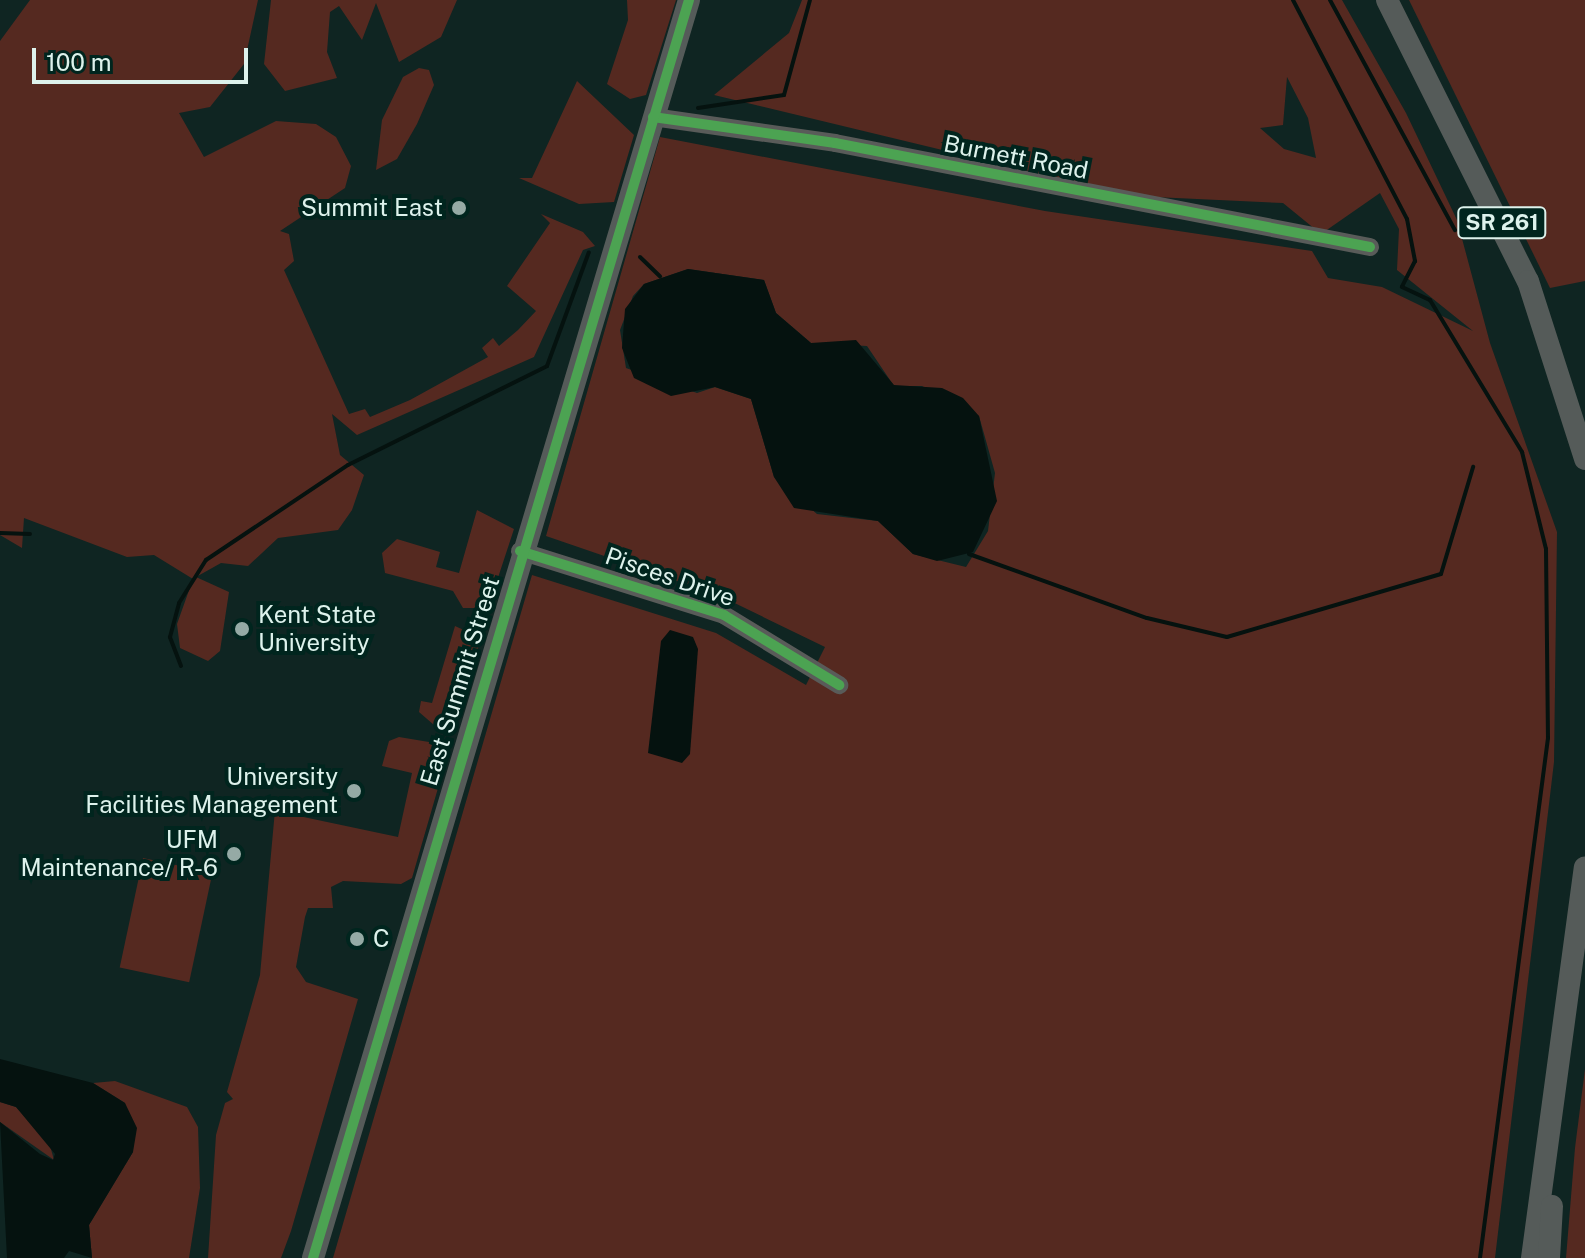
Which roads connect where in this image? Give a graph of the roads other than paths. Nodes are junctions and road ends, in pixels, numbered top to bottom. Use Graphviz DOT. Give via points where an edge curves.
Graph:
graph roads {
  1 [pos="689,0"];
  2 [pos="1387,0"];
  3 [pos="653,117"];
  4 [pos="1370,247"];
  5 [pos="1585,459"];
  6 [pos="520,551"];
  7 [pos="839,685"];
  8 [pos="1585,868"];
  9 [pos="1556,1104"];
  10 [pos="313,1258"];
  11 [pos="1532,1258"];
  12 [pos="1549,1258"];
  1 -- 3 [label="main road, East Summit Street"];
  2 -- 5 [label="main road, SR 261" via="1528,281"];
  3 -- 4 [label="street, Burnett Road" via="835,143"];
  3 -- 6 [label="main road, East Summit Street"];
  6 -- 7 [label="street, Pisces Drive" via="714,611"];
  6 -- 10 [label="main road, East Summit Street"];
  8 -- 9 [label="main road"];
  9 -- 11 [label="main road"];
  9 -- 12 [label="main road"];
}
